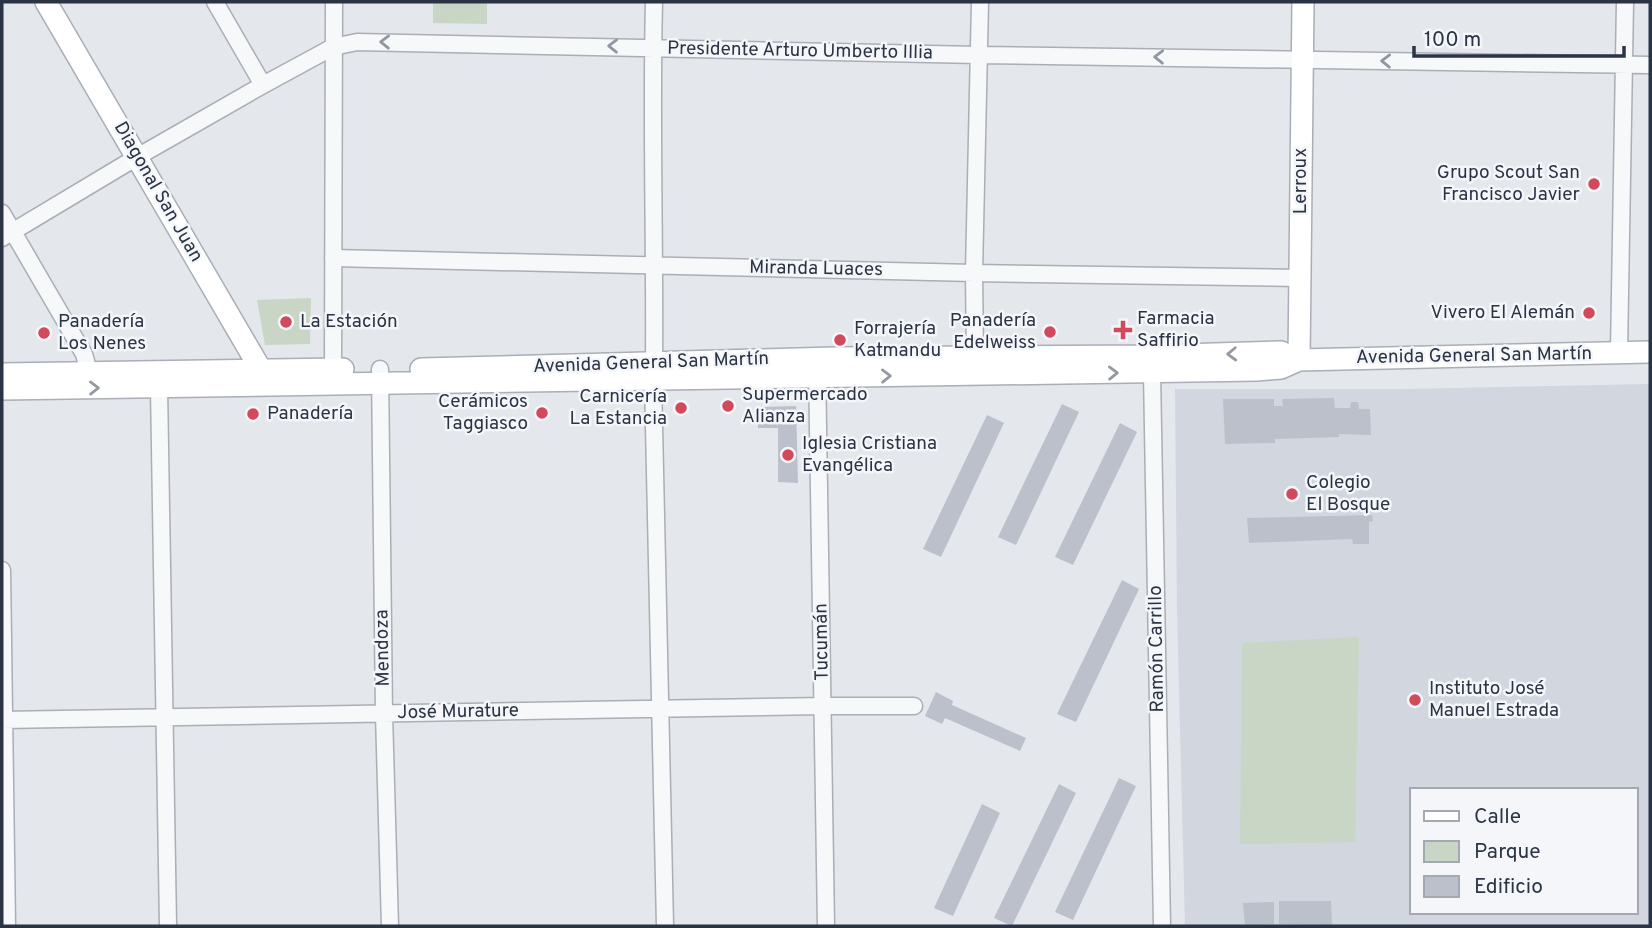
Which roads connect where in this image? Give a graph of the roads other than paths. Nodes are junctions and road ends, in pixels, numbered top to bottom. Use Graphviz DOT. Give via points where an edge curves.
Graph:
graph roads {
  1 [pos="46,2"];
  2 [pos="215,2"];
  3 [pos="334,2"];
  4 [pos="654,2"];
  5 [pos="980,2"];
  6 [pos="1303,2"];
  7 [pos="1625,2"];
  8 [pos="334,47"];
  9 [pos="653,47"];
  10 [pos="978,55"];
  11 [pos="1302,60"];
  12 [pos="1625,64"];
  13 [pos="1650,65"];
  14 [pos="263,85"];
  15 [pos="137,157"];
  16 [pos="2,213"];
  17 [pos="7,235"];
  18 [pos="333,258"];
  19 [pos="655,264"];
  20 [pos="974,273"];
  21 [pos="1300,278"];
  22 [pos="1619,352"];
  23 [pos="1650,352"];
  24 [pos="975,358"];
  25 [pos="1298,360"];
  26 [pos="817,368"];
  27 [pos="333,369"];
  28 [pos="89,372"];
  29 [pos="654,372"];
  30 [pos="1152,373"];
  31 [pos="2,374"];
  32 [pos="380,376"];
  33 [pos="264,377"];
  34 [pos="159,387"];
  35 [pos="2,389"];
  36 [pos="2,570"];
  37 [pos="823,706"];
  38 [pos="914,706"];
  39 [pos="659,709"];
  40 [pos="384,714"];
  41 [pos="164,717"];
  42 [pos="3,720"];
  43 [pos="7,926"];
  44 [pos="168,926"];
  45 [pos="390,926"];
  46 [pos="665,926"];
  47 [pos="826,926"];
  48 [pos="1162,926"];
  1 -- 15 [label="main road, Diagonal San Juan"];
  2 -- 14 [label="street"];
  3 -- 8 [label="street"];
  4 -- 9 [label="street"];
  5 -- 10 [label="street"];
  6 -- 11 [label="main road, Lerroux"];
  7 -- 12 [label="street"];
  9 -- 8 [label="street, Presidente Arturo Umberto Illia, one-way" via="357,42"];
  8 -- 14 [label="street, Presidente Arturo Umberto Illia"];
  8 -- 18 [label="street"];
  9 -- 10 [label="street, Presidente Arturo Umberto Illia"];
  9 -- 19 [label="street"];
  11 -- 10 [label="street, Presidente Arturo Umberto Illia, one-way"];
  10 -- 20 [label="street"];
  12 -- 11 [label="street, Presidente Arturo Umberto Illia, one-way"];
  11 -- 21 [label="main road, Lerroux"];
  12 -- 13 [label="street, Presidente Arturo Umberto Illia"];
  12 -- 22 [label="street"];
  14 -- 15 [label="street, Presidente Arturo Umberto Illia"];
  15 -- 17 [label="street, Presidente Arturo Umberto Illia"];
  15 -- 33 [label="main road, Diagonal San Juan"];
  16 -- 17 [label="street"];
  17 -- 28 [label="street" via="84,354"];
  18 -- 19 [label="street, Miranda Luaces"];
  18 -- 27 [label="street"];
  19 -- 20 [label="street, Miranda Luaces"];
  19 -- 29 [label="street"];
  20 -- 21 [label="street, Miranda Luaces"];
  20 -- 24 [label="street"];
  21 -- 25 [label="main road, Lerroux"];
  22 -- 23 [label="main road, Avenida General San Martín"];
  22 -- 25 [label="main road, Avenida General San Martín"];
  25 -- 24 [label="main road, Avenida General San Martín, one-way" via="1281,352"];
  24 -- 26 [label="main road, Avenida General San Martín"];
  25 -- 30 [label="main road, Avenida General San Martín" via="1282,369"];
  26 -- 29 [label="main road, Avenida General San Martín"];
  26 -- 30 [label="main road, Avenida General San Martín, one-way"];
  26 -- 37 [label="street, Tucumán"];
  27 -- 32 [label="main road, Avenida General San Martín"];
  27 -- 33 [label="main road, Avenida General San Martín"];
  28 -- 31 [label="main road, Avenida General San Martín"];
  28 -- 33 [label="main road, Avenida General San Martín"];
  29 -- 32 [label="main road, Avenida General San Martín"];
  29 -- 39 [label="street"];
  30 -- 48 [label="street, Ramón Carrillo"];
  32 -- 33 [label="main road, Avenida General San Martín"];
  32 -- 40 [label="street, Mendoza"];
  33 -- 34 [label="main road, Avenida General San Martín"];
  35 -- 34 [label="main road, Avenida General San Martín, one-way"];
  34 -- 41 [label="street"];
  36 -- 42 [label="street"];
  37 -- 38 [label="street, José Murature"];
  37 -- 39 [label="street, José Murature"];
  37 -- 47 [label="street, Tucumán"];
  39 -- 40 [label="street, José Murature"];
  39 -- 46 [label="street"];
  40 -- 41 [label="street, José Murature"];
  40 -- 45 [label="street, Mendoza"];
  41 -- 42 [label="street, José Murature"];
  41 -- 44 [label="street"];
  42 -- 43 [label="street"];
}
